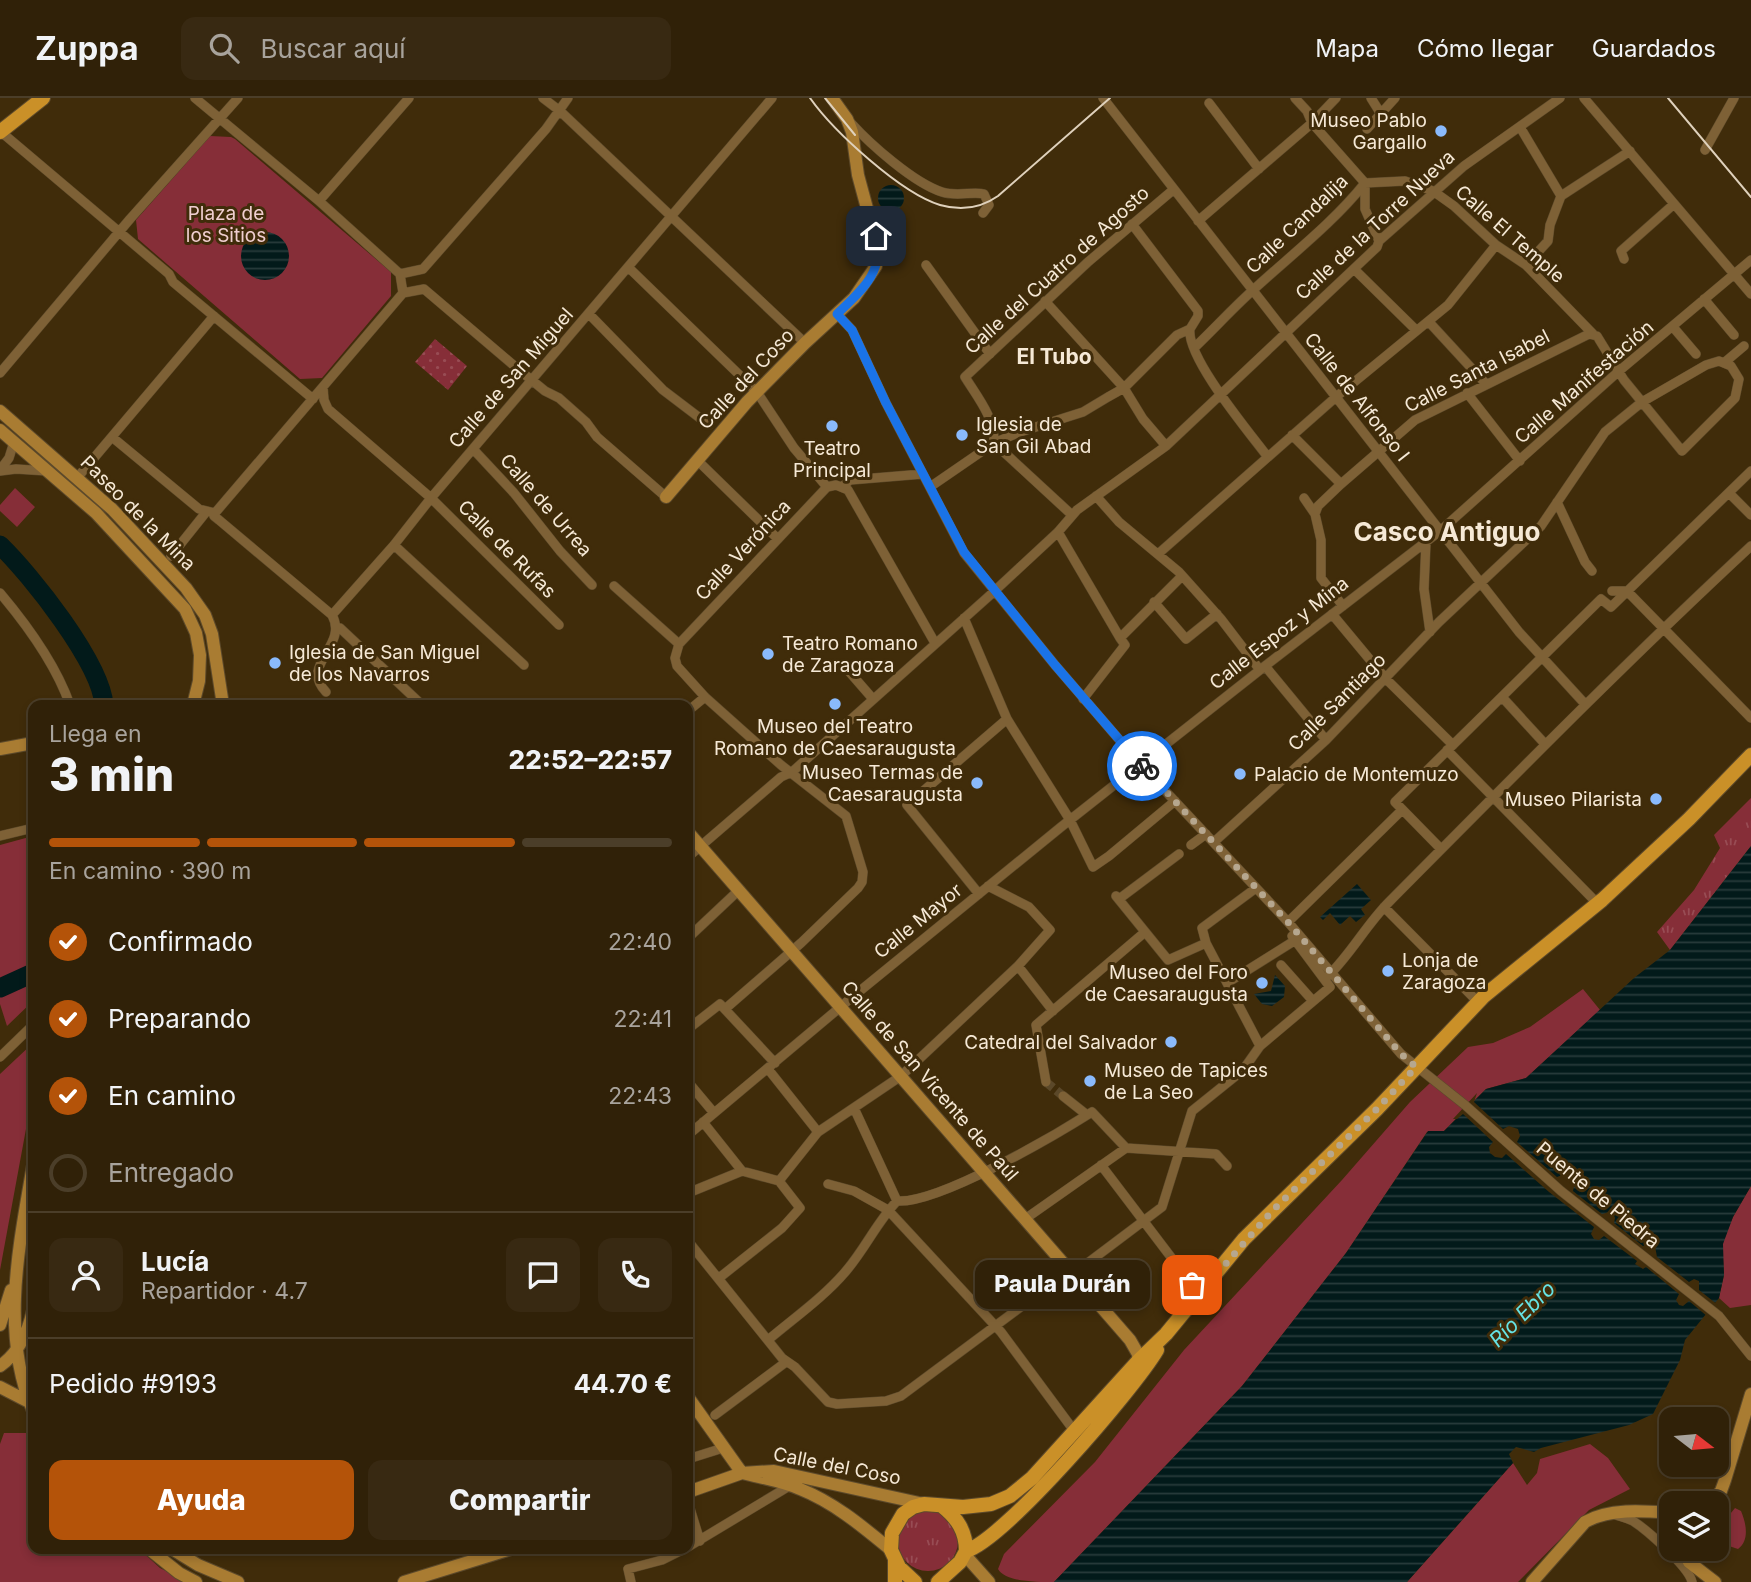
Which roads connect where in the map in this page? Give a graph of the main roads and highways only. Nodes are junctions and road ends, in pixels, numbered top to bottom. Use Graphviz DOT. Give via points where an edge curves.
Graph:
graph roads {
  1 [pos="43,98"];
  2 [pos="832,98"];
  3 [pos="0,132"];
  4 [pos="0,411"];
  5 [pos="0,430"];
  6 [pos="666,497"];
  7 [pos="194,700"];
  8 [pos="222,700"];
  9 [pos="28,744"];
  10 [pos="0,749"];
  11 [pos="1751,755"];
  12 [pos="693,837"];
  13 [pos="28,1196"];
  14 [pos="14,1284"];
  15 [pos="0,1325"];
  16 [pos="28,1328"];
  17 [pos="1166,1334"];
  18 [pos="15,1353"];
  19 [pos="1140,1359"];
  20 [pos="0,1368"];
  21 [pos="20,1376"];
  22 [pos="28,1380"];
  23 [pos="1132,1384"];
  24 [pos="0,1387"];
  25 [pos="1751,1394"];
  26 [pos="28,1399"];
  27 [pos="28,1405"];
  28 [pos="693,1408"];
  29 [pos="1749,1409"];
  30 [pos="742,1474"];
  31 [pos="693,1490"];
  32 [pos="1721,1491"];
  33 [pos="924,1504"];
  34 [pos="942,1506"];
  35 [pos="1659,1512"];
  36 [pos="966,1553"];
  37 [pos="155,1554"];
  38 [pos="181,1554"];
  39 [pos="495,1554"];
  40 [pos="893,1555"];
  41 [pos="1689,1561"];
  42 [pos="196,1582"];
  43 [pos="237,1582"];
  44 [pos="404,1582"];
  45 [pos="895,1582"];
  46 [pos="915,1582"];
  47 [pos="938,1582"];
  48 [pos="989,1582"];
  49 [pos="1532,1582"];
  50 [pos="1714,1582"];
  1 -- 3 [label="main road"];
  2 -- 6 [label="main road, Calle del Coso" via="847,119 857,154 879,255 874,271 859,292 757,392"];
  4 -- 8 [label="main road, Paseo de la Mina" via="138,534 198,603 212,634"];
  5 -- 7 [label="main road, Paseo de la Mina" via="96,513 178,600 198,638"];
  9 -- 10 [label="main road"];
  11 -- 17 [label="main road" via="1597,903 1478,1002 1263,1220"];
  12 -- 19 [label="main road, Calle de San Vicente de Paúl" via="1130,1340"];
  13 -- 14 [label="main road"];
  14 -- 15 [label="main road"];
  14 -- 18 [label="main road"];
  16 -- 18 [label="main road"];
  17 -- 19 [label="main road"];
  17 -- 23 [label="main road"];
  18 -- 20 [label="main road"];
  18 -- 21 [label="main road"];
  19 -- 23 [label="main road"];
  19 -- 34 [label="main road" via="1076,1432 1010,1496 982,1506"];
  20 -- 21 [label="main road"];
  21 -- 22 [label="main road"];
  21 -- 26 [label="main road"];
  23 -- 36 [label="main road" via="1040,1490"];
  24 -- 27 [label="main road"];
  25 -- 29 [label="main road"];
  28 -- 30 [label="main road"];
  29 -- 32 [label="main road"];
  30 -- 31 [label="main road"];
  30 -- 33 [label="main road, Calle del Coso" via="774,1471"];
  30 -- 40 [label="main road, Calle del Coso" via="791,1485 833,1505"];
  33 -- 34 [label="main road"];
  33 -- 40 [label="main road" via="913,1507 896,1523"];
  34 -- 36 [label="main road" via="958,1522"];
  35 -- 49 [label="main road" via="1608,1514 1586,1521"];
  36 -- 47 [label="main road"];
  36 -- 48 [label="main road"];
  37 -- 42 [label="main road"];
  38 -- 43 [label="main road"];
  39 -- 44 [label="main road"];
  40 -- 45 [label="main road"];
  40 -- 46 [label="main road"];
  41 -- 50 [label="main road"];
}
